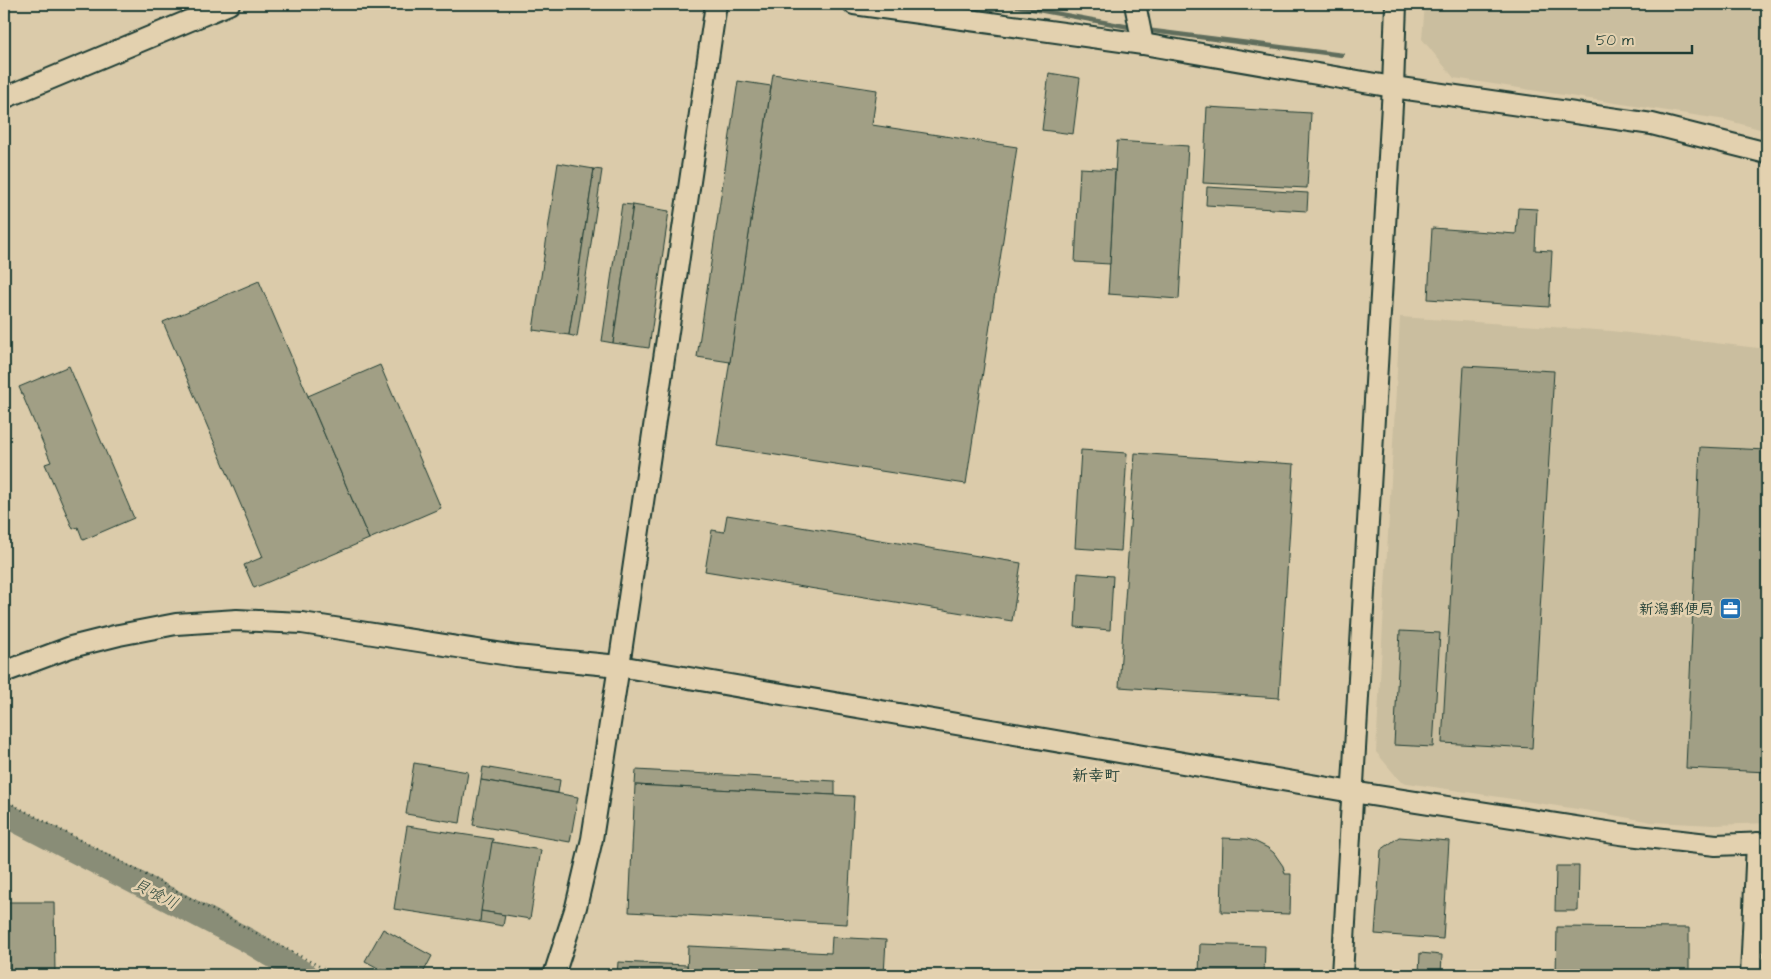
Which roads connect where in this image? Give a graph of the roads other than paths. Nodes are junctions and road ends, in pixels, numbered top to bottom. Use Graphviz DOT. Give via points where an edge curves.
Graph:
graph roads {
  1 [pos="229,4"];
  2 [pos="716,4"];
  3 [pos="854,4"];
  4 [pos="1136,4"];
  5 [pos="1396,4"];
  6 [pos="1143,44"];
  7 [pos="1393,87"];
  8 [pos="4,98"];
  9 [pos="1767,153"];
  10 [pos="619,666"];
  11 [pos="4,672"];
  12 [pos="1352,792"];
  13 [pos="1762,843"];
  14 [pos="554,975"];
  15 [pos="1342,975"];
  16 [pos="1751,975"];
  1 -- 8 [label="street"];
  2 -- 10 [label="street"];
  3 -- 6 [label="street"];
  4 -- 6 [label="street"];
  5 -- 7 [label="street"];
  6 -- 7 [label="street"];
  7 -- 9 [label="street" via="1652,124"];
  7 -- 12 [label="street"];
  10 -- 11 [label="street" via="516,656 302,623 237,620 176,624 120,635 72,647"];
  10 -- 12 [label="street"];
  10 -- 14 [label="street" via="592,839 576,907"];
  12 -- 13 [label="street" via="1620,834 1716,844"];
  12 -- 15 [label="street"];
  13 -- 16 [label="street"];
}
